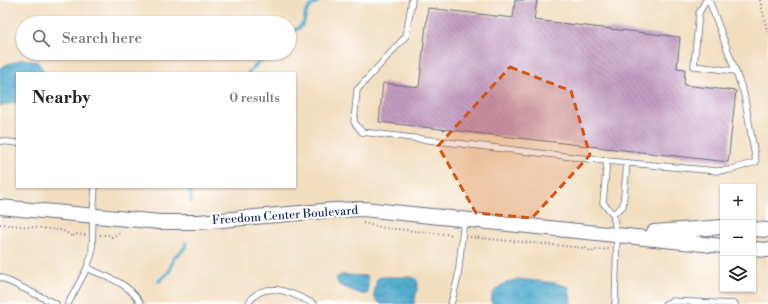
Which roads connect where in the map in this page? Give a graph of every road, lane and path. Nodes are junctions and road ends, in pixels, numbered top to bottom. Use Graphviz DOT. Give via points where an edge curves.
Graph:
graph roads {
  1 [pos="412,0"];
  2 [pos="707,0"];
  3 [pos="760,0"];
  4 [pos="768,34"];
  5 [pos="735,71"];
  6 [pos="0,141"];
  7 [pos="16,143"];
  8 [pos="607,161"];
  9 [pos="627,163"];
  10 [pos="95,188"];
  11 [pos="0,207"];
  12 [pos="613,214"];
  13 [pos="93,215"];
  14 [pos="464,218"];
  15 [pos="0,224"];
  16 [pos="720,227"];
  17 [pos="756,229"];
  18 [pos="768,230"];
  19 [pos="75,234"];
  20 [pos="618,235"];
  21 [pos="487,238"];
  22 [pos="720,246"];
  23 [pos="756,249"];
  24 [pos="594,250"];
  25 [pos="768,250"];
  26 [pos="87,268"];
  27 [pos="0,278"];
  28 [pos="56,304"];
  29 [pos="68,304"];
  30 [pos="140,304"];
  31 [pos="248,304"];
  32 [pos="314,304"];
  33 [pos="451,304"];
  34 [pos="615,304"];
  35 [pos="665,304"];
  36 [pos="736,304"];
  1 -- 8 [label="lane" via="406,36 357,90 354,122 362,132"];
  2 -- 5 [label="lane"];
  2 -- 5 [label="lane" via="699,13 694,66"];
  3 -- 4 [label="path"];
  5 -- 9 [label="lane" via="744,94 756,162 717,171"];
  6 -- 7 [label="lane"];
  8 -- 9 [label="lane"];
  8 -- 12 [label="lane" via="603,203"];
  9 -- 12 [label="lane" via="623,206"];
  10 -- 13 [label="lane"];
  11 -- 13 [label="street, Freedom Center Boulevard"];
  12 -- 20 [label="lane"];
  13 -- 14 [label="street, Freedom Center Boulevard" via="160,222 199,222 363,209"];
  13 -- 26 [label="lane" via="92,253"];
  14 -- 20 [label="street, Freedom Center Boulevard"];
  14 -- 33 [label="lane" via="458,277"];
  15 -- 19 [label="path" via="60,230 72,237"];
  16 -- 20 [label="street, Freedom Center Boulevard"];
  17 -- 18 [label="street"];
  20 -- 22 [label="street, Freedom Center Boulevard"];
  20 -- 34 [label="lane"];
  21 -- 24 [label="path" via="585,248 592,252"];
  23 -- 25 [label="street"];
  26 -- 29 [label="lane"];
  26 -- 30 [label="lane" via="116,280 131,290"];
  27 -- 28 [label="lane"];
  31 -- 32 [label="lane" via="256,295 275,289 290,292"];
  35 -- 36 [label="lane" via="672,301"];
}
